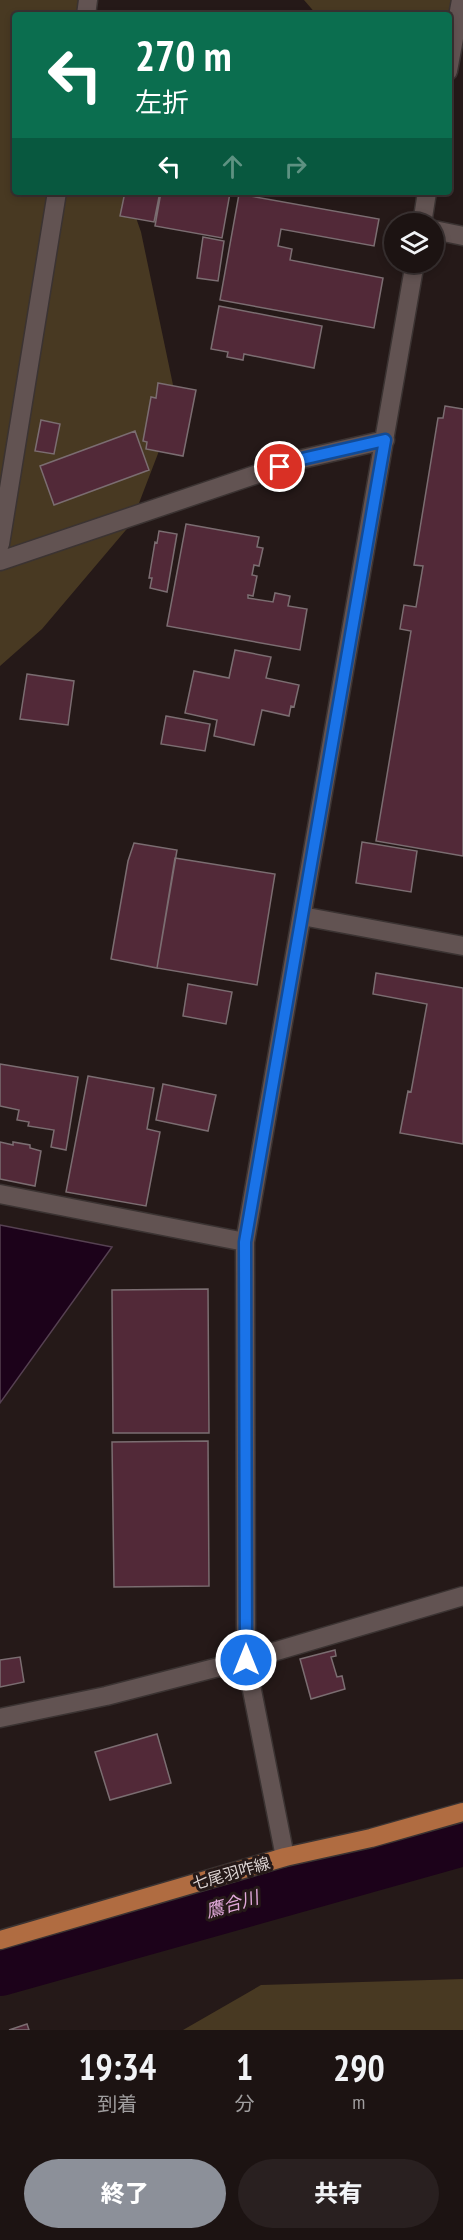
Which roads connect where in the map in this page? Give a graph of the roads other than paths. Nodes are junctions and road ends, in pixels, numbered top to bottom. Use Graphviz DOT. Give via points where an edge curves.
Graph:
graph roads {
  1 [pos="461,0"];
  2 [pos="452,49"];
  3 [pos="57,195"];
  4 [pos="427,195"];
  5 [pos="424,213"];
  6 [pos="444,232"];
  7 [pos="463,236"];
  8 [pos="413,273"];
  9 [pos="385,440"];
  10 [pos="0,544"];
  11 [pos="0,561"];
  12 [pos="302,916"];
  13 [pos="463,946"];
  14 [pos="0,1194"];
  15 [pos="245,1242"];
  16 [pos="463,1596"];
  17 [pos="246,1660"];
  18 [pos="0,1718"];
  19 [pos="463,1812"];
  20 [pos="285,1857"];
  21 [pos="0,1940"];
  1 -- 2 [label="street"];
  3 -- 10 [label="street"];
  4 -- 5 [label="street"];
  6 -- 7 [label="street"];
  8 -- 9 [label="street"];
  9 -- 11 [label="street" via="302,459"];
  9 -- 12 [label="street"];
  12 -- 13 [label="street"];
  12 -- 15 [label="street"];
  14 -- 15 [label="street"];
  15 -- 17 [label="street"];
  16 -- 17 [label="street"];
  17 -- 18 [label="street"];
  17 -- 20 [label="street"];
  19 -- 20 [label="main road, 七尾羽咋線"];
  20 -- 21 [label="main road, 七尾羽咋線"];
}
